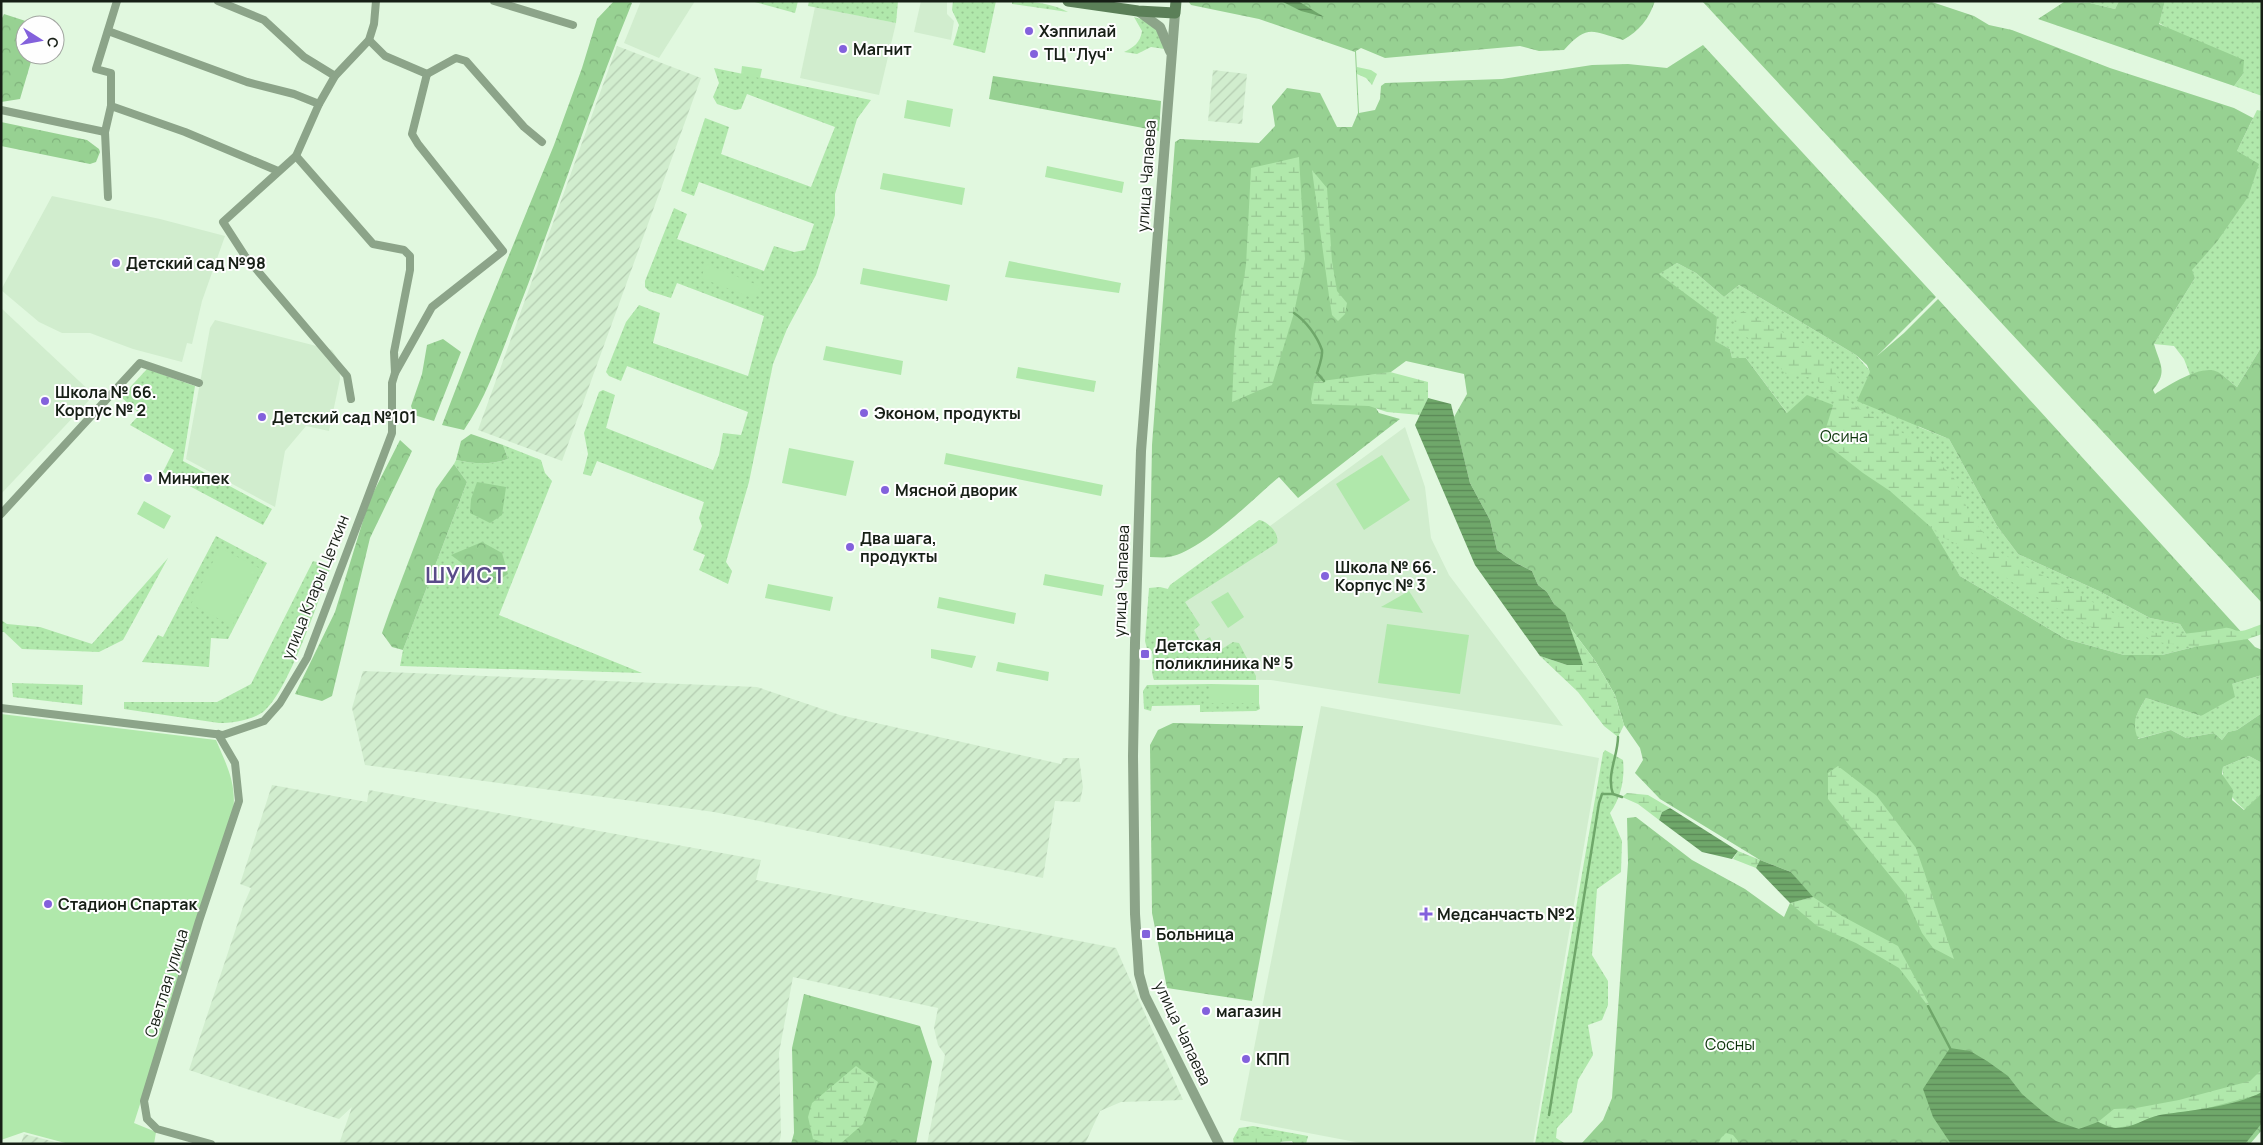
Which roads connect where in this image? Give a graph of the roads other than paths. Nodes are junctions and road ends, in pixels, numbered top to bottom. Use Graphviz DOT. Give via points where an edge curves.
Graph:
graph roads {
  1 [pos="117,1"];
  2 [pos="218,1"];
  3 [pos="376,1"];
  4 [pos="494,1"];
  5 [pos="1068,1"];
  6 [pos="1175,7"];
  7 [pos="1138,10"];
  8 [pos="574,25"];
  9 [pos="108,30"];
  10 [pos="369,40"];
  11 [pos="1172,55"];
  12 [pos="427,74"];
  13 [pos="335,76"];
  14 [pos="318,104"];
  15 [pos="111,106"];
  16 [pos="1,110"];
  17 [pos="105,132"];
  18 [pos="542,142"];
  19 [pos="296,156"];
  20 [pos="278,171"];
  21 [pos="108,197"];
  22 [pos="395,373"];
  23 [pos="199,383"];
  24 [pos="351,399"];
  25 [pos="1,514"];
  26 [pos="1,708"];
  27 [pos="218,734"];
  28 [pos="211,1144"];
  29 [pos="1219,1144"];
  1 -- 9 [label="street"];
  2 -- 13 [label="street" via="264,20 304,57"];
  3 -- 10 [label="street"];
  4 -- 8 [label="street"];
  5 -- 7 [label="main road"];
  6 -- 7 [label="main road"];
  6 -- 11 [label="street, улица Чапаева"];
  7 -- 11 [label="street" via="1160,27"];
  9 -- 14 [label="street" via="247,82"];
  9 -- 15 [label="street" via="96,68 111,74"];
  10 -- 12 [label="street" via="385,56"];
  10 -- 13 [label="street"];
  11 -- 29 [label="street, улица Чапаева" via="1141,450 1133,713 1135,914 1139,974 1145,996"];
  12 -- 18 [label="street" via="456,58 466,60 524,127"];
  12 -- 22 [label="street" via="412,134 503,251 432,307"];
  13 -- 14 [label="street"];
  14 -- 19 [label="street"];
  15 -- 17 [label="street"];
  15 -- 20 [label="street" via="185,132"];
  16 -- 17 [label="street"];
  17 -- 21 [label="street"];
  19 -- 20 [label="street"];
  19 -- 22 [label="street" via="372,244 404,250 410,256 394,352"];
  20 -- 24 [label="street" via="223,222 245,256 347,376"];
  22 -- 27 [label="street, улица Клары Цеткин" via="392,433 306,658 280,703 264,721"];
  23 -- 25 [label="street" via="140,363"];
  26 -- 27 [label="street, улица Клары Цеткин"];
  27 -- 28 [label="street, Светлая улица" via="235,763 239,801 144,1101 147,1119 157,1129"];
}
